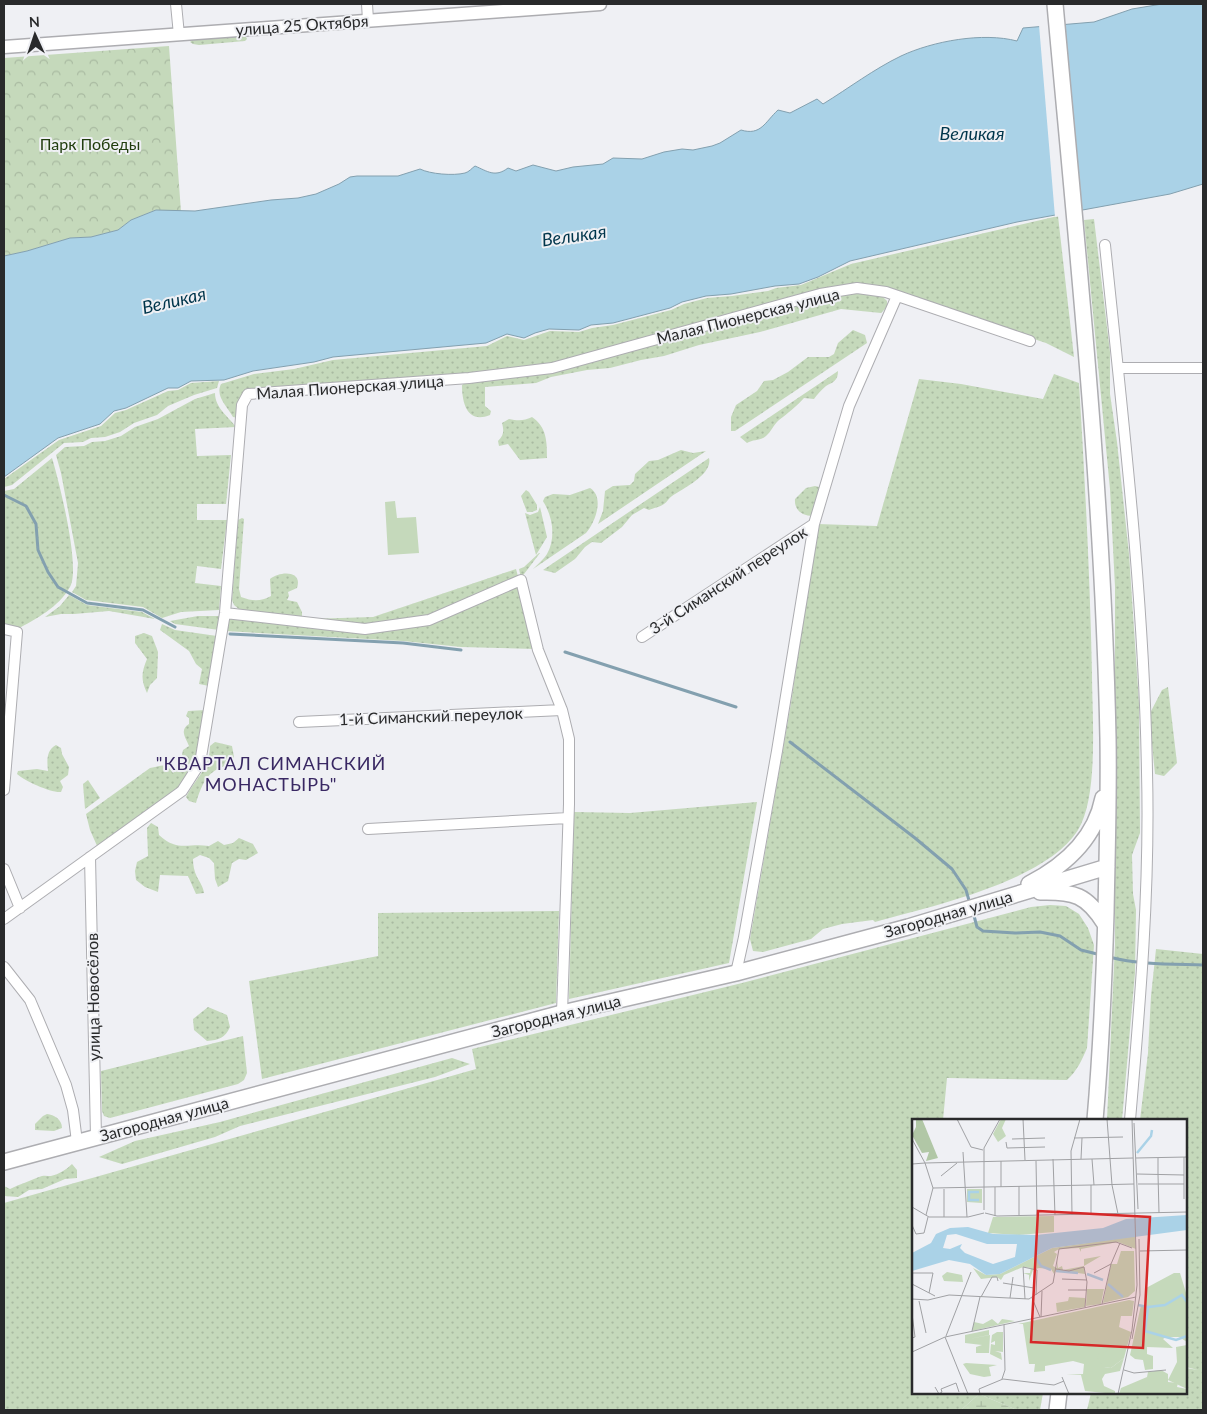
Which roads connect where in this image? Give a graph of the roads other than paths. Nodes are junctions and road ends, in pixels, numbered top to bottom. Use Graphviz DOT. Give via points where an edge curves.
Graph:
graph roads {
  1 [pos="176,4"];
  2 [pos="367,4"];
  3 [pos="600,4"];
  4 [pos="1055,4"];
  5 [pos="574,5"];
  6 [pos="368,20"];
  7 [pos="178,35"];
  8 [pos="4,47"];
  9 [pos="1106,245"];
  10 [pos="897,296"];
  11 [pos="1030,341"];
  12 [pos="1118,368"];
  13 [pos="1203,368"];
  14 [pos="814,524"];
  15 [pos="226,612"];
  16 [pos="4,629"];
  17 [pos="642,637"];
  18 [pos="562,710"];
  19 [pos="299,722"];
  20 [pos="1108,774"];
  21 [pos="4,790"];
  22 [pos="568,818"];
  23 [pos="368,829"];
  24 [pos="90,857"];
  25 [pos="1107,867"];
  26 [pos="4,869"];
  27 [pos="1002,899"];
  28 [pos="20,908"];
  29 [pos="4,919"];
  30 [pos="1105,924"];
  31 [pos="4,967"];
  32 [pos="736,973"];
  33 [pos="562,1013"];
  34 [pos="1095,1119"];
  35 [pos="1130,1119"];
  36 [pos="96,1137"];
  37 [pos="77,1142"];
  38 [pos="4,1162"];
  39 [pos="1060,1394"];
  40 [pos="1066,1394"];
  41 [pos="1057,1410"];
  42 [pos="1061,1410"];
  1 -- 7 [label="street"];
  2 -- 6 [label="street"];
  3 -- 5 [label="main road, улица 25 Октября"];
  4 -- 20 [label="highway" via="1097,499"];
  5 -- 6 [label="main road, улица 25 Октября"];
  6 -- 7 [label="main road, улица 25 Октября"];
  7 -- 8 [label="main road, улица 25 Октября"];
  9 -- 12 [label="street"];
  10 -- 11 [label="street, Малая Пионерская улица"];
  10 -- 14 [label="street" via="849,406"];
  10 -- 15 [label="street, Малая Пионерская улица" via="858,288 820,294 552,368 469,378 248,394 242,405"];
  12 -- 13 [label="street"];
  12 -- 35 [label="street" via="1135,555 1147,774 1142,977"];
  14 -- 17 [label="street, 3-й Симанский переулок"];
  14 -- 32 [label="street"];
  15 -- 18 [label="street" via="365,629 429,620 521,580 538,650"];
  15 -- 24 [label="street, Малая Пионерская улица" via="200,763 182,791"];
  16 -- 21 [label="street" via="17,632"];
  18 -- 19 [label="street, 1-й Симанский переулок"];
  18 -- 22 [label="street" via="569,738"];
  20 -- 25 [label="highway"];
  20 -- 27 [label="highway" via="1095,823 1077,850 1042,877"];
  22 -- 23 [label="street"];
  22 -- 33 [label="street"];
  24 -- 28 [label="street, Малая Пионерская улица"];
  24 -- 36 [label="street, улица Новосёлов"];
  25 -- 27 [label="highway, Загородная улица"];
  25 -- 30 [label="highway"];
  26 -- 28 [label="street"];
  27 -- 30 [label="highway" via="1037,893 1073,894 1096,909"];
  27 -- 32 [label="highway, Загородная улица"];
  28 -- 29 [label="street, Малая Пионерская улица"];
  30 -- 34 [label="highway"];
  31 -- 37 [label="street" via="30,1000 66,1085"];
  32 -- 33 [label="highway, Загородная улица"];
  33 -- 36 [label="highway, Загородная улица"];
  36 -- 37 [label="highway, Загородная улица"];
  37 -- 38 [label="highway, Загородная улица"];
  39 -- 41 [label="highway"];
  40 -- 42 [label="street"];
}
